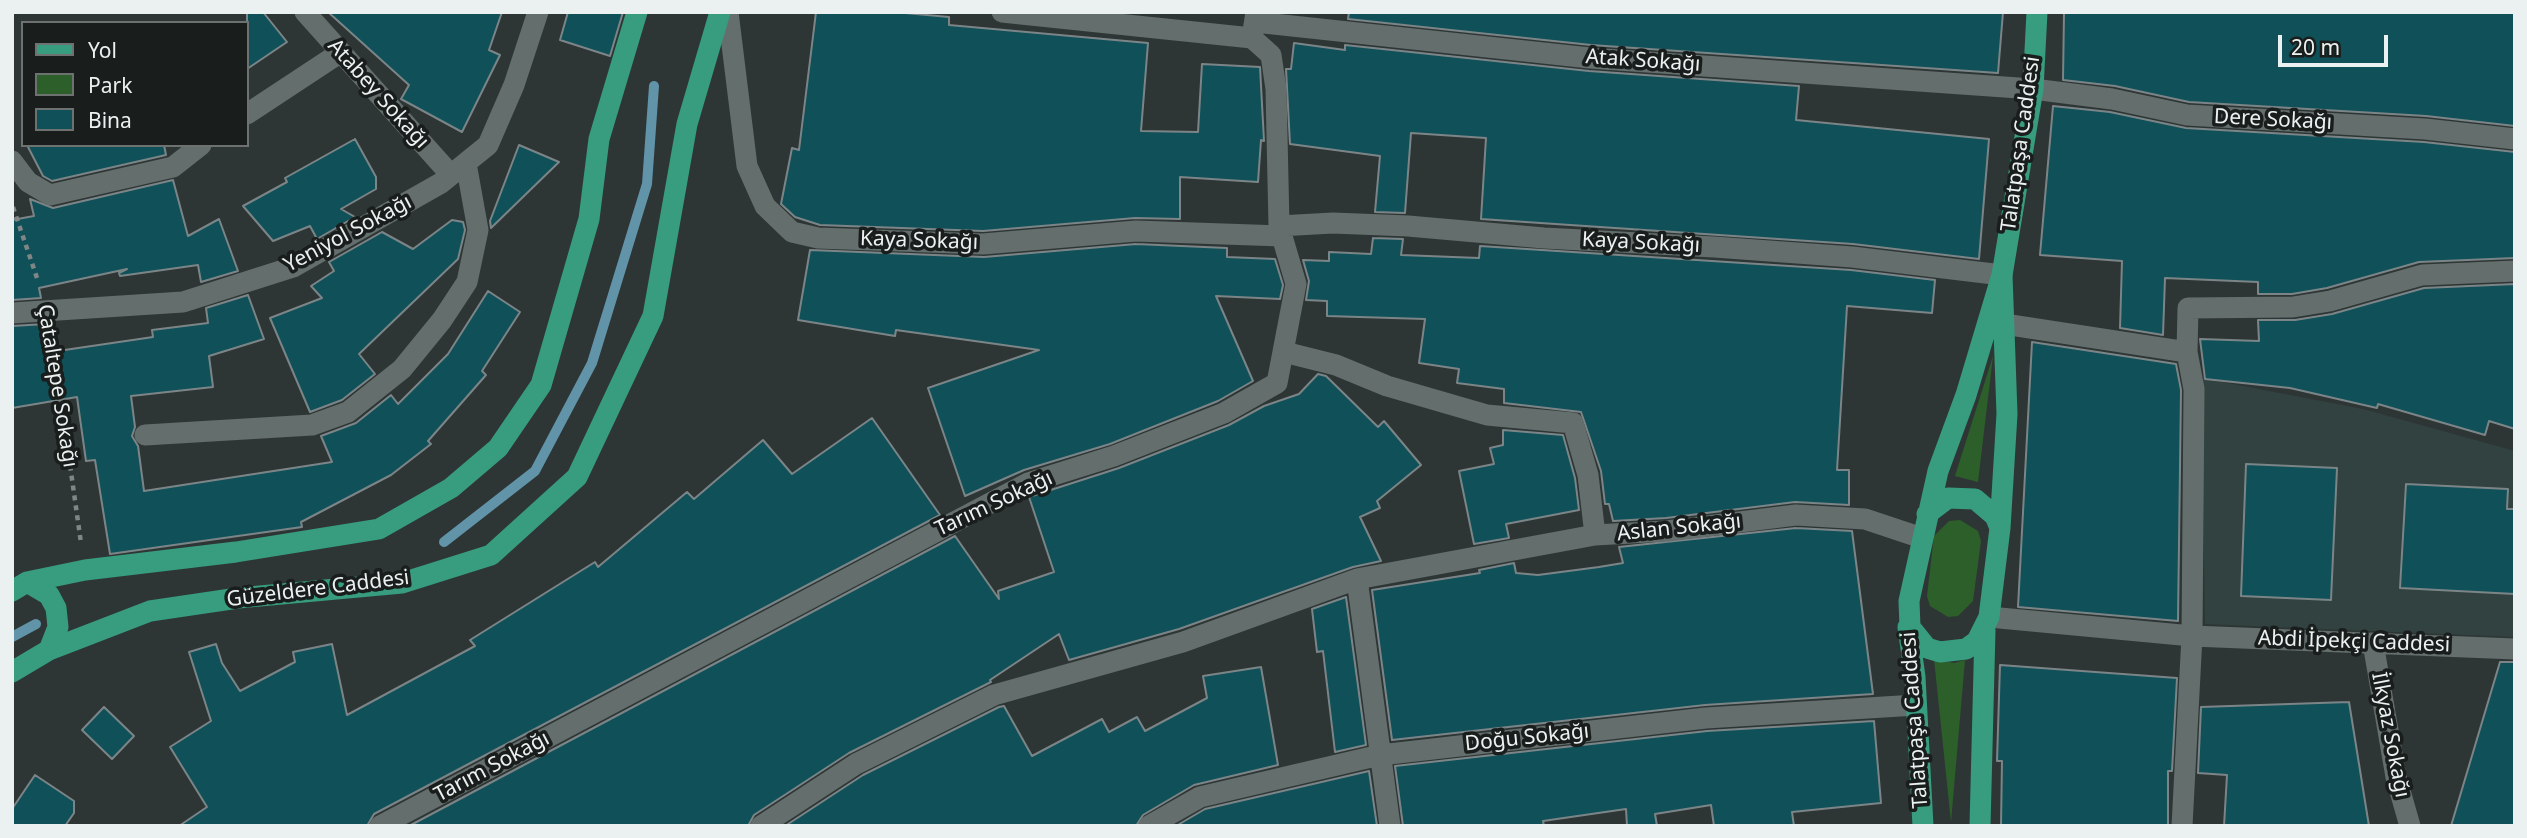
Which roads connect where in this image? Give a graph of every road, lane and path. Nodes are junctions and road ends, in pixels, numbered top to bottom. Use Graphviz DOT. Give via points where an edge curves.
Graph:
graph roads {
  1 [pos="305,12"];
  2 [pos="537,12"];
  3 [pos="637,12"];
  4 [pos="720,12"];
  5 [pos="728,12"];
  6 [pos="1002,12"];
  7 [pos="2037,12"];
  8 [pos="1254,24"];
  9 [pos="341,52"];
  10 [pos="2033,89"];
  11 [pos="248,113"];
  12 [pos="2515,139"];
  13 [pos="198,147"];
  14 [pos="12,161"];
  15 [pos="459,169"];
  16 [pos="12,206"];
  17 [pos="1280,231"];
  18 [pos="2515,271"];
  19 [pos="2002,275"];
  20 [pos="48,309"];
  21 [pos="12,313"];
  22 [pos="2004,324"];
  23 [pos="1284,352"];
  24 [pos="2187,352"];
  25 [pos="145,435"];
  26 [pos="1927,514"];
  27 [pos="2000,528"];
  28 [pos="1595,535"];
  29 [pos="1922,538"];
  30 [pos="85,570"];
  31 [pos="1357,579"];
  32 [pos="20,587"];
  33 [pos="1907,614"];
  34 [pos="1987,623"];
  35 [pos="2192,636"];
  36 [pos="2373,643"];
  37 [pos="2515,649"];
  38 [pos="49,650"];
  39 [pos="12,673"];
  40 [pos="1916,705"];
  41 [pos="1380,755"];
  42 [pos="380,826"];
  43 [pos="761,826"];
  44 [pos="1149,826"];
  45 [pos="1391,826"];
  46 [pos="1923,826"];
  47 [pos="1980,826"];
  48 [pos="2182,826"];
  49 [pos="2410,826"];
  1 -- 9 [label="street, Atabey Sokağı"];
  2 -- 15 [label="street, Yeniyol Sokağı" via="514,85 488,145"];
  3 -- 30 [label="main road" via="599,139 589,219 541,385 498,448 451,488 379,529"];
  4 -- 38 [label="main road, Güzeldere Caddesi" via="687,124 653,316 577,477 491,555 402,583 150,611"];
  5 -- 17 [label="street, Kaya Sokağı" via="747,166 765,206 792,232 818,238 983,244 1136,232"];
  6 -- 8 [label="street, Atak Sokağı"];
  7 -- 10 [label="main road, Talatpaşa Caddesi"];
  8 -- 10 [label="street, Atak Sokağı" via="1590,58"];
  8 -- 17 [label="street, Tarım Sokağı" via="1271,55 1274,77"];
  9 -- 11 [label="street"];
  9 -- 15 [label="street, Atabey Sokağı"];
  10 -- 12 [label="street, Dere Sokağı" via="2187,115"];
  10 -- 19 [label="main road, Talatpaşa Caddesi"];
  13 -- 14 [label="street" via="173,167 50,195 28,182"];
  15 -- 20 [label="street, Yeniyol Sokağı" via="293,267 183,302"];
  15 -- 25 [label="street" via="478,230 467,282 401,369 348,412 312,425"];
  16 -- 20 [label="path, Çataltepe Sokağı"];
  17 -- 19 [label="street, Kaya Sokağı" via="1333,223 1396,226 1852,257"];
  17 -- 23 [label="street, Tarım Sokağı" via="1296,284"];
  18 -- 24 [label="street" via="2422,275 2293,307 2188,308"];
  19 -- 22 [label="main road, Talatpaşa Caddesi"];
  19 -- 26 [label="main road, Talatpaşa Caddesi"];
  20 -- 21 [label="street, Yeniyol Sokağı"];
  20 -- 30 [label="path, Çataltepe Sokağı"];
  22 -- 24 [label="street"];
  22 -- 27 [label="main road, Talatpaşa Caddesi" via="2007,414"];
  23 -- 28 [label="street, Aslan Sokağı" via="1487,415 1573,423 1588,475"];
  23 -- 42 [label="street, Tarım Sokağı" via="1277,383 1224,413 1028,483"];
  24 -- 35 [label="street" via="2194,389"];
  26 -- 27 [label="main road" via="1948,498 1962,496 1986,506"];
  26 -- 29 [label="main road, Talatpaşa Caddesi"];
  27 -- 34 [label="main road, Talatpaşa Caddesi"];
  28 -- 29 [label="street, Aslan Sokağı" via="1796,515 1865,519"];
  28 -- 31 [label="street"];
  29 -- 33 [label="main road, Talatpaşa Caddesi"];
  30 -- 32 [label="main road"];
  31 -- 41 [label="street"];
  31 -- 43 [label="street" via="1183,642 994,695 856,764"];
  32 -- 38 [label="main road" via="49,595 55,608 58,626"];
  33 -- 34 [label="main road" via="1917,639 1940,652 1966,649"];
  33 -- 40 [label="main road, Talatpaşa Caddesi"];
  34 -- 35 [label="street, Abdi İpekçi Caddesi"];
  34 -- 47 [label="main road"];
  35 -- 36 [label="street, Abdi İpekçi Caddesi"];
  35 -- 48 [label="street"];
  36 -- 37 [label="street, Abdi İpekçi Caddesi"];
  36 -- 49 [label="street, İlkyaz Sokağı" via="2396,777"];
  38 -- 39 [label="main road, Güzeldere Caddesi"];
  40 -- 41 [label="street, Doğu Sokağı" via="1706,718"];
  40 -- 46 [label="main road, Talatpaşa Caddesi"];
  41 -- 44 [label="street, Doğu Sokağı" via="1199,797"];
  41 -- 45 [label="street"];
}
